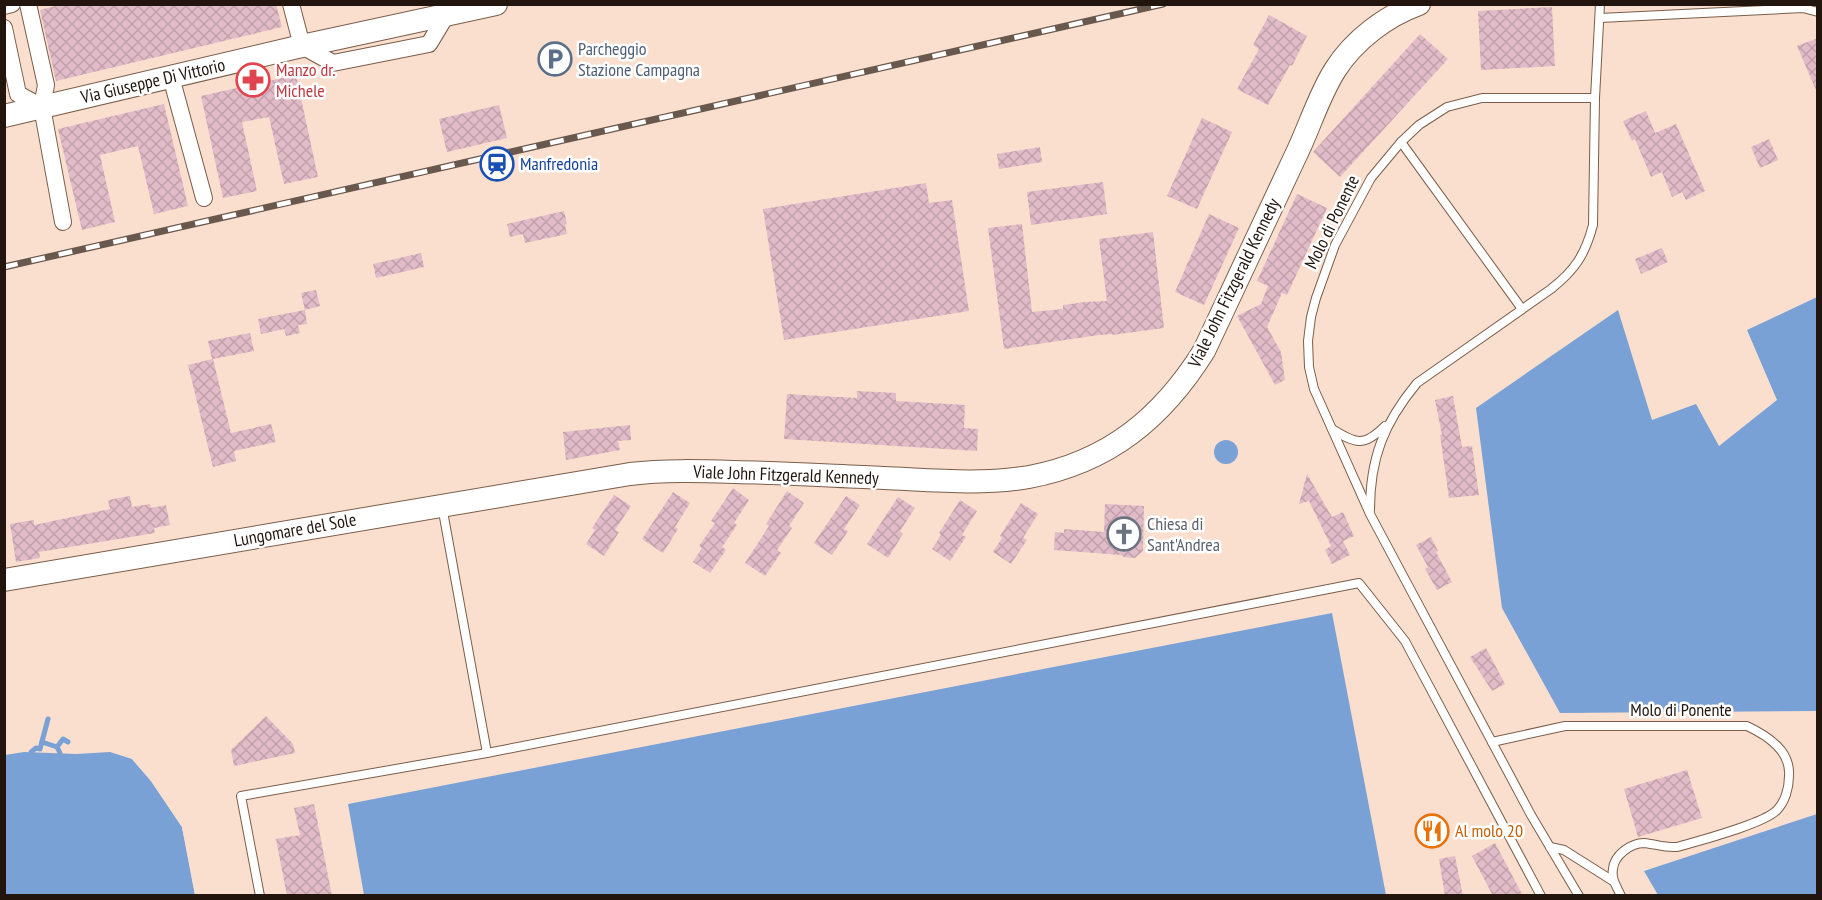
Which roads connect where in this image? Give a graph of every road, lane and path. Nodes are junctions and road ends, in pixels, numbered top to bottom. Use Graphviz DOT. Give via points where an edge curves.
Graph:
graph roads {
  1 [pos="12,4"];
  2 [pos="28,4"];
  3 [pos="291,4"];
  4 [pos="496,4"];
  5 [pos="1419,4"];
  6 [pos="1600,4"];
  7 [pos="4,6"];
  8 [pos="446,9"];
  9 [pos="1818,12"];
  10 [pos="1600,18"];
  11 [pos="4,28"];
  12 [pos="302,46"];
  13 [pos="171,77"];
  14 [pos="1595,98"];
  15 [pos="42,107"];
  16 [pos="9,117"];
  17 [pos="1401,142"];
  18 [pos="204,198"];
  19 [pos="63,222"];
  20 [pos="1522,309"];
  21 [pos="1389,421"];
  22 [pos="1332,429"];
  23 [pos="585,481"];
  24 [pos="442,505"];
  25 [pos="1370,514"];
  26 [pos="4,580"];
  27 [pos="1492,742"];
  28 [pos="487,753"];
  29 [pos="1550,847"];
  30 [pos="1613,881"];
  31 [pos="260,896"];
  32 [pos="1541,896"];
  33 [pos="1579,896"];
  34 [pos="1621,896"];
  1 -- 7 [label="street"];
  2 -- 15 [label="street" via="46,85"];
  3 -- 12 [label="street"];
  4 -- 8 [label="street, Via Giuseppe Di Vittorio"];
  5 -- 23 [label="street, Viale John Fitzgerald Kennedy" via="1377,26 1335,70 1204,351 1181,385 1147,421 1095,455 1029,477 993,480 652,471"];
  6 -- 10 [label="lane, Molo di Ponente"];
  8 -- 12 [label="street, Via Giuseppe Di Vittorio"];
  9 -- 10 [label="lane" via="1803,8"];
  10 -- 14 [label="lane, Molo di Ponente"];
  11 -- 15 [label="street" via="18,94"];
  12 -- 13 [label="street, Via Giuseppe Di Vittorio"];
  13 -- 15 [label="street, Via Giuseppe Di Vittorio"];
  13 -- 18 [label="street"];
  14 -- 17 [label="lane, Molo di Ponente" via="1482,98 1447,107"];
  14 -- 20 [label="lane, Molo di Ponente" via="1593,225 1588,244 1567,276"];
  15 -- 16 [label="street, Via Giuseppe Di Vittorio"];
  15 -- 19 [label="street"];
  17 -- 20 [label="lane"];
  17 -- 22 [label="lane, Molo di Ponente" via="1371,178 1335,245 1311,317 1309,367"];
  20 -- 21 [label="lane, Molo di Ponente" via="1417,383"];
  21 -- 22 [label="lane, Molo di Ponente" via="1373,438 1361,441"];
  21 -- 25 [label="lane, Molo di Ponente" via="1374,461"];
  22 -- 25 [label="lane, Molo di Ponente"];
  23 -- 24 [label="street, Lungomare del Sole"];
  24 -- 26 [label="street, Lungomare del Sole"];
  24 -- 28 [label="lane"];
  25 -- 27 [label="lane, Molo di Ponente"];
  27 -- 29 [label="lane, Molo di Ponente"];
  27 -- 30 [label="lane, Molo di Ponente" via="1565,726 1748,726 1762,733 1785,755 1789,785 1777,810 1764,819 1677,848 1643,843 1631,846 1612,867"];
  28 -- 31 [label="lane" via="241,796"];
  28 -- 32 [label="lane" via="1359,583 1405,641"];
  29 -- 30 [label="lane" via="1564,850"];
  29 -- 33 [label="lane, Molo di Ponente"];
  30 -- 34 [label="lane"];
}
